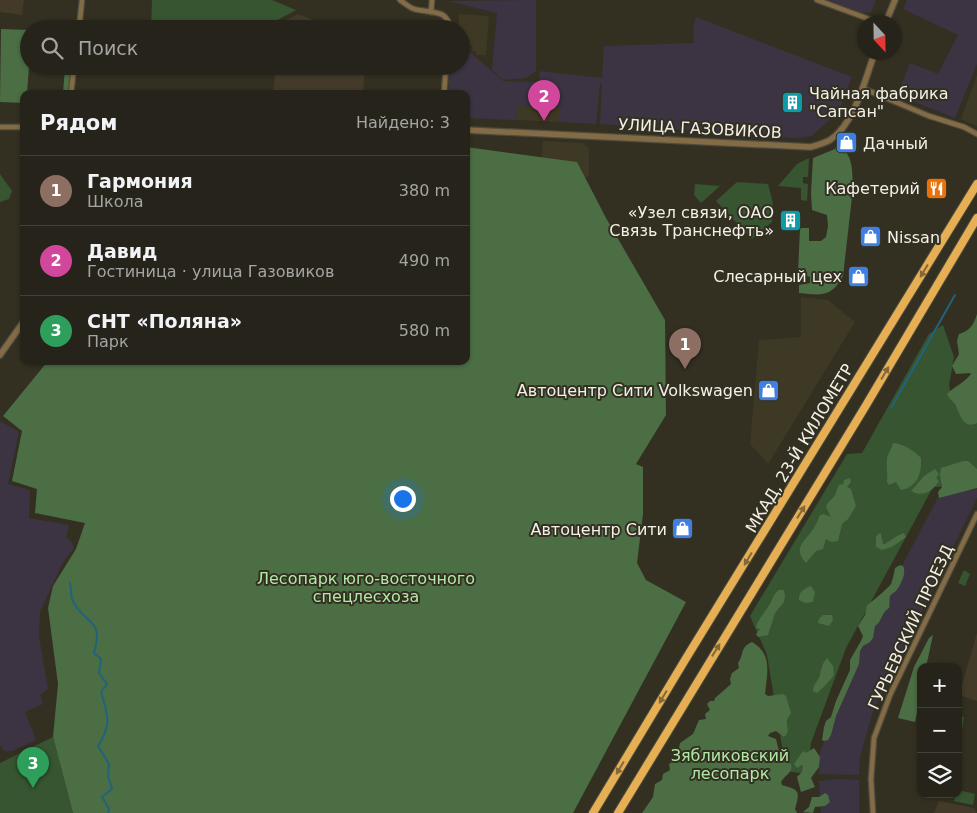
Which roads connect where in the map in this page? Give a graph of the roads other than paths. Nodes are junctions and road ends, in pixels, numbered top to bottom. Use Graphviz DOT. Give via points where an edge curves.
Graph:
graph roads {
  1 [pos="82,0"];
  2 [pos="400,0"];
  3 [pos="432,0"];
  4 [pos="817,0"];
  5 [pos="895,0"];
  6 [pos="431,12"];
  7 [pos="858,15"];
  8 [pos="889,15"];
  9 [pos="80,20"];
  10 [pos="446,20"];
  11 [pos="872,60"];
  12 [pos="73,75"];
  13 [pos="445,75"];
  14 [pos="862,88"];
  15 [pos="71,90"];
  16 [pos="444,90"];
  17 [pos="0,127"];
  18 [pos="20,127"];
  19 [pos="470,130"];
  20 [pos="977,134"];
  21 [pos="977,184"];
  22 [pos="977,218"];
  23 [pos="20,327"];
  24 [pos="0,355"];
  25 [pos="977,514"];
  26 [pos="593,813"];
  27 [pos="618,813"];
  28 [pos="873,813"];
  1 -- 9 [label="street"];
  2 -- 6 [label="street" via="414,9"];
  3 -- 6 [label="street"];
  4 -- 7 [label="street"];
  5 -- 8 [label="street"];
  6 -- 10 [label="street" via="440,12"];
  11 -- 14 [label="street, УЛИЦА ГАЗОВИКОВ"];
  12 -- 15 [label="street"];
  13 -- 16 [label="street"];
  14 -- 19 [label="street, УЛИЦА ГАЗОВИКОВ" via="844,128 830,140 812,147"];
  14 -- 20 [label="street"];
  17 -- 18 [label="street"];
  21 -- 26 [label="highway, МКАД, 23-Й КИЛОМЕТР, one-way"];
  27 -- 22 [label="highway, МКАД, 23-Й КИЛОМЕТР, one-way"];
  23 -- 24 [label="street"];
  25 -- 28 [label="street, ГУРЬЕВСКИЙ ПРОЕЗД" via="890,695 874,738"];
}
